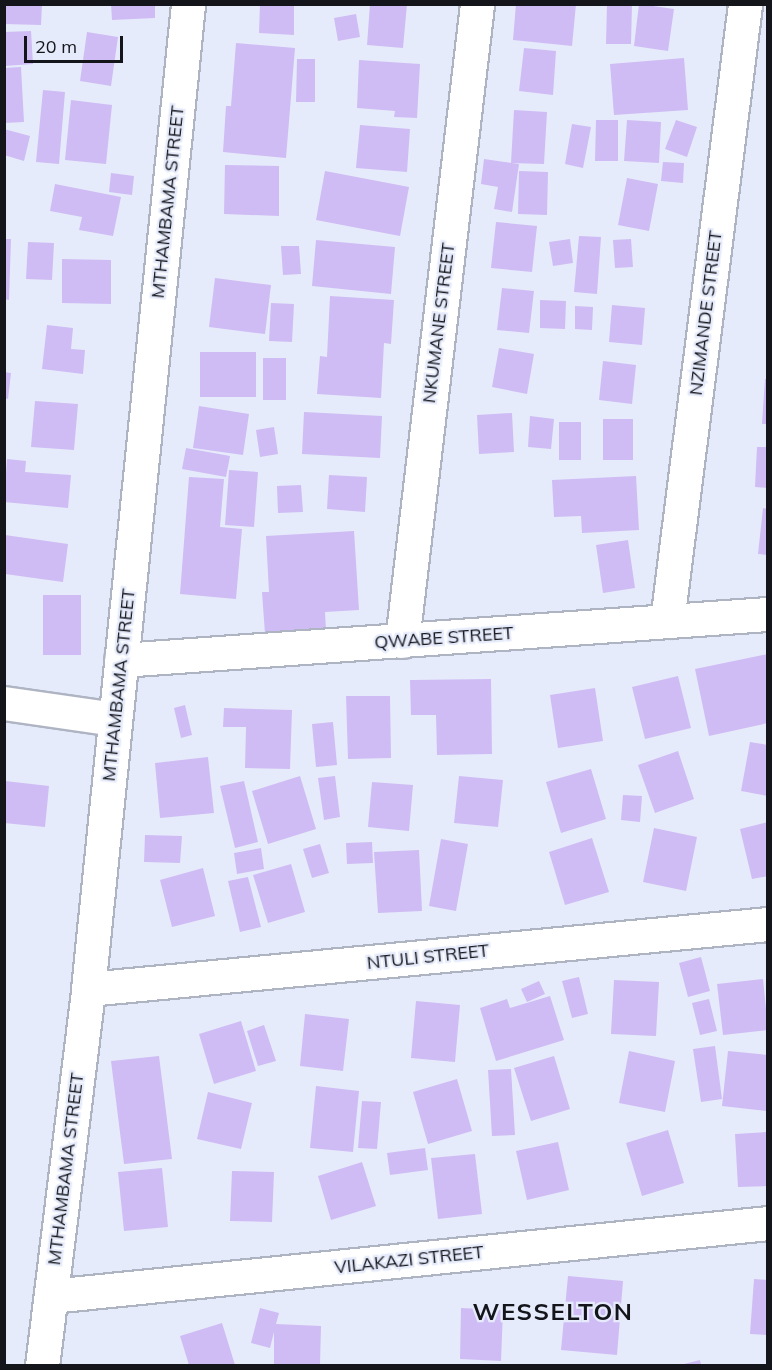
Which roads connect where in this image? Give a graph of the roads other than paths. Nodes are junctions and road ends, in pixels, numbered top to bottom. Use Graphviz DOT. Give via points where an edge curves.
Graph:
graph roads {
  1 [pos="188,4"];
  2 [pos="477,4"];
  3 [pos="745,4"];
  4 [pos="768,614"];
  5 [pos="667,621"];
  6 [pos="402,641"];
  7 [pos="121,660"];
  8 [pos="4,703"];
  9 [pos="115,719"];
  10 [pos="768,924"];
  11 [pos="88,989"];
  12 [pos="768,1223"];
  13 [pos="51,1296"];
  14 [pos="42,1365"];
  1 -- 7 [label="street, MTHAMBAMA STREET"];
  2 -- 6 [label="street, NKUMANE STREET"];
  3 -- 5 [label="street, NZIMANDE STREET"];
  4 -- 5 [label="street, QWABE STREET"];
  5 -- 6 [label="street, QWABE STREET"];
  6 -- 7 [label="street, QWABE STREET"];
  7 -- 9 [label="street, MTHAMBAMA STREET"];
  8 -- 9 [label="street"];
  9 -- 11 [label="street, MTHAMBAMA STREET"];
  10 -- 11 [label="street, NTULI STREET"];
  11 -- 13 [label="street, MTHAMBAMA STREET"];
  12 -- 13 [label="street, VILAKAZI STREET"];
  13 -- 14 [label="street, MTHAMBAMA STREET"];
}
